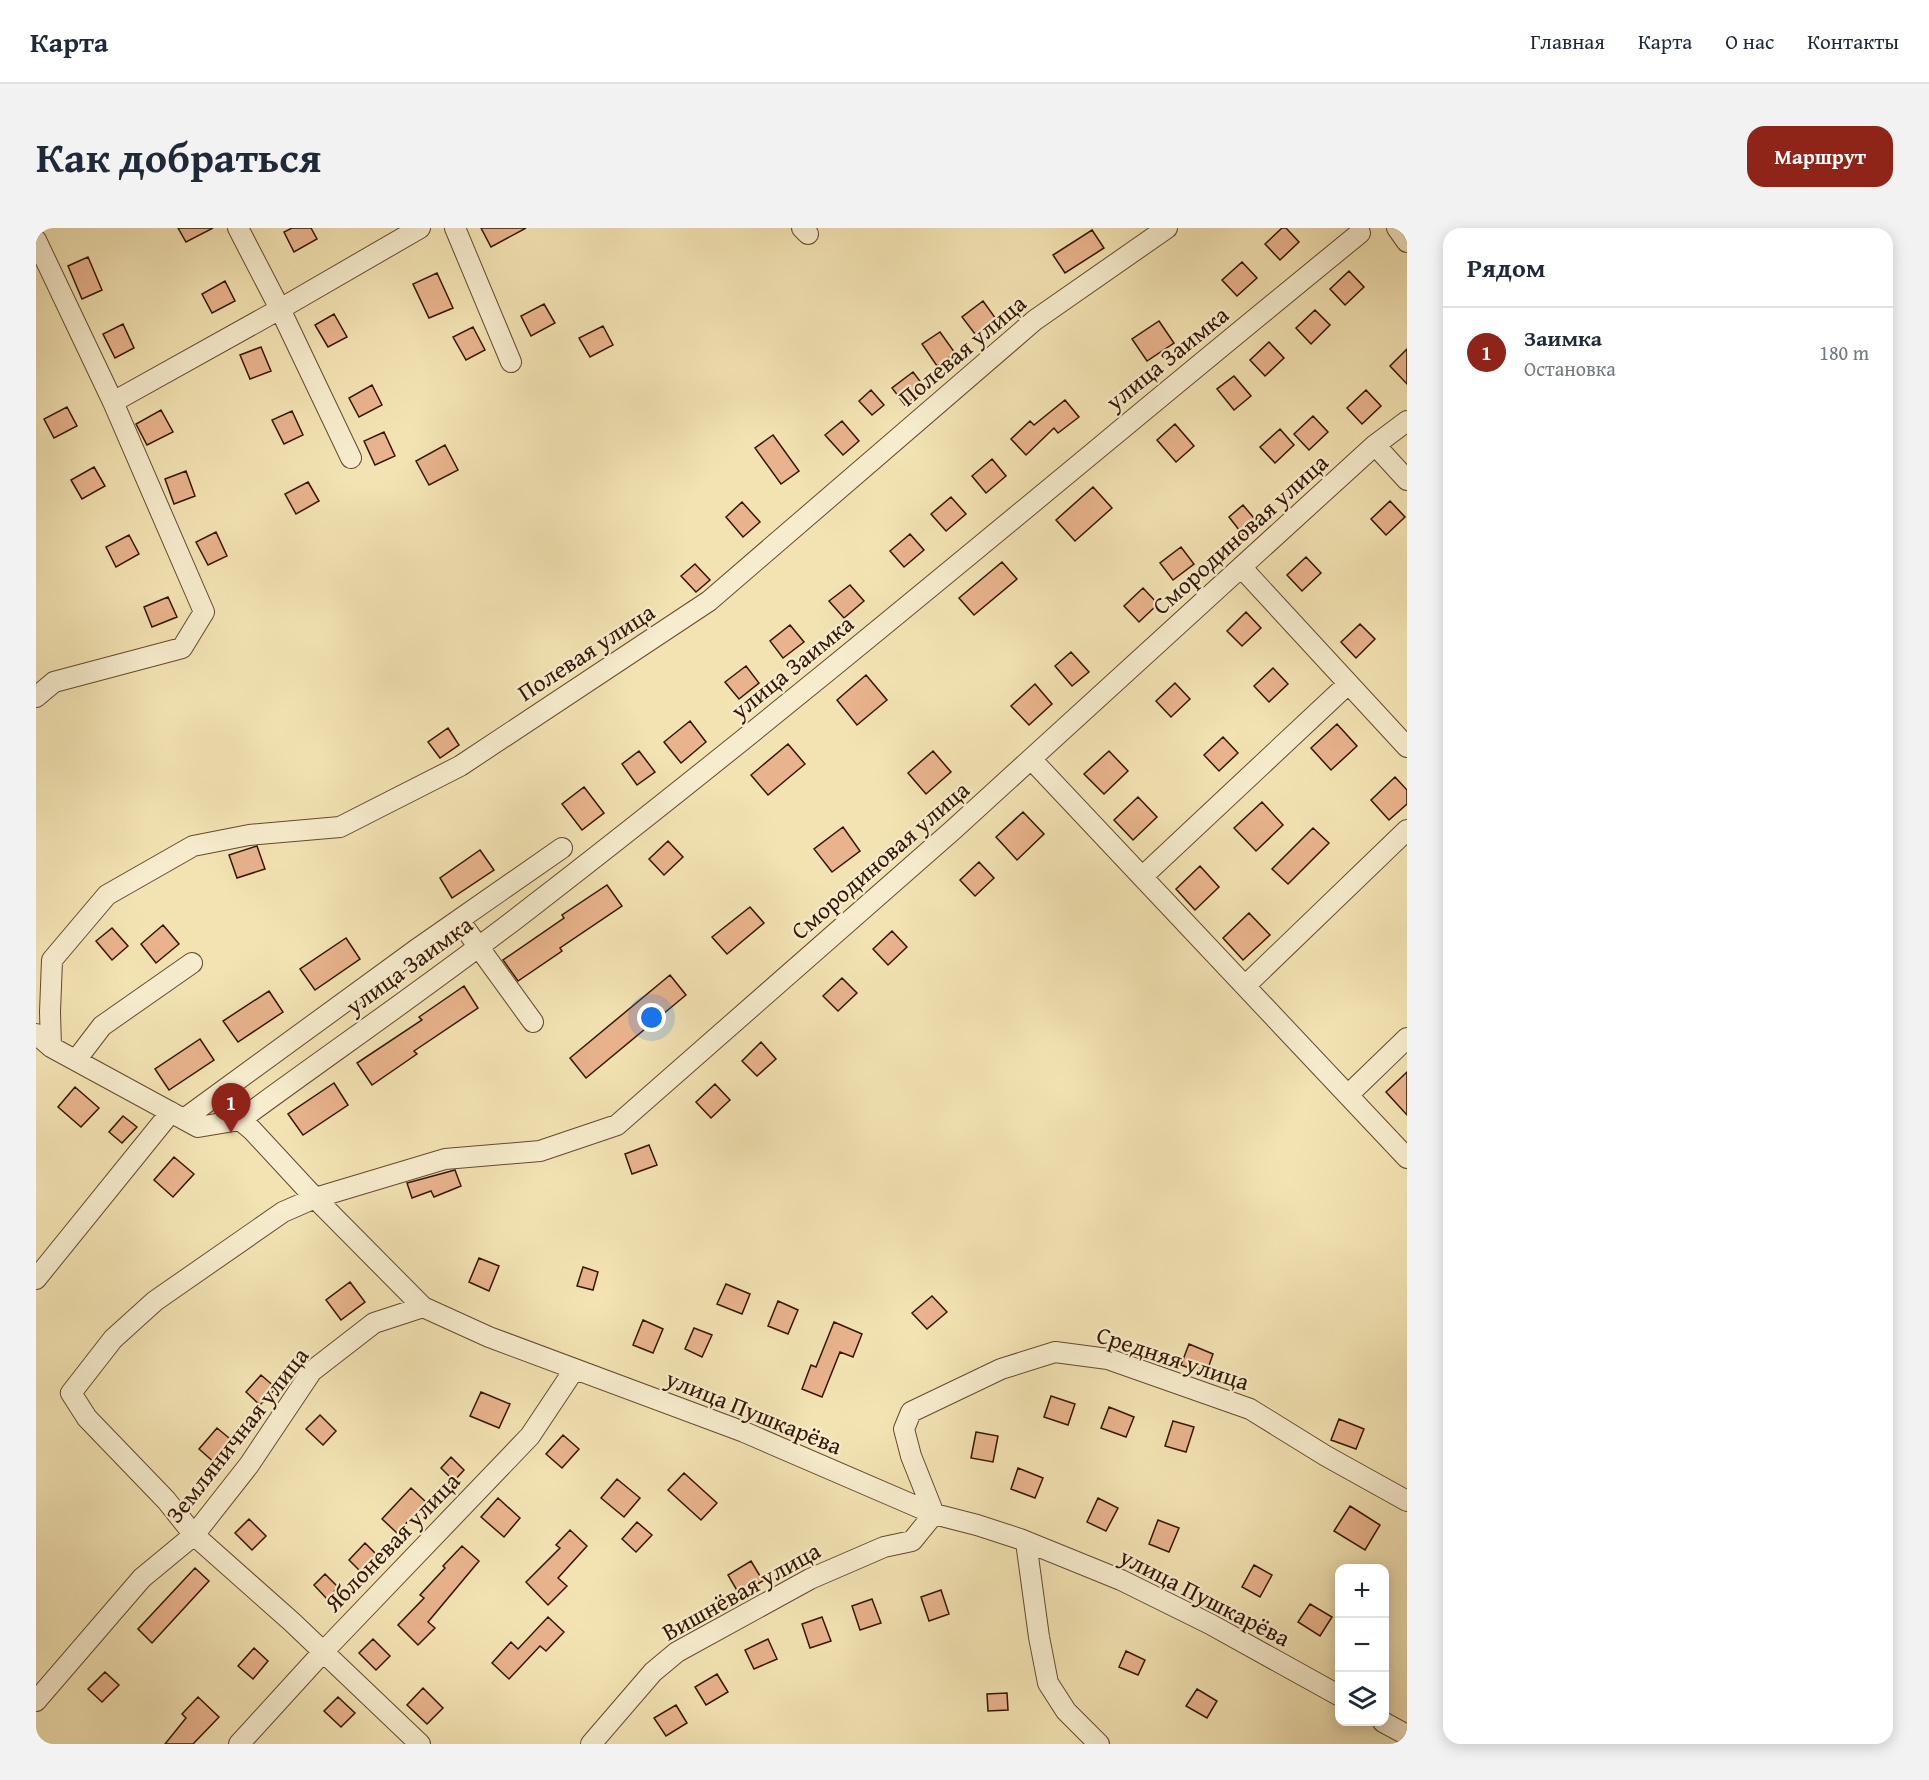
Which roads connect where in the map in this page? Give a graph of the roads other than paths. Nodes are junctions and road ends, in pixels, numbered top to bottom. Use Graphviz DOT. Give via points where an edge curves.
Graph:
graph roads {
  1 [pos="238,228"];
  2 [pos="420,228"];
  3 [pos="455,228"];
  4 [pos="1167,228"];
  5 [pos="1397,228"];
  6 [pos="1360,233"];
  7 [pos="36,240"];
  8 [pos="1407,243"];
  9 [pos="280,309"];
  10 [pos="511,362"];
  11 [pos="113,402"];
  12 [pos="1407,422"];
  13 [pos="1375,445"];
  14 [pos="351,458"];
  15 [pos="1407,480"];
  16 [pos="1241,567"];
  17 [pos="1348,684"];
  18 [pos="36,697"];
  19 [pos="1407,747"];
  20 [pos="1031,759"];
  21 [pos="1407,830"];
  22 [pos="562,848"];
  23 [pos="1142,877"];
  24 [pos="459,920"];
  25 [pos="477,947"];
  26 [pos="192,963"];
  27 [pos="1245,986"];
  28 [pos="533,1022"];
  29 [pos="36,1034"];
  30 [pos="1407,1038"];
  31 [pos="51,1047"];
  32 [pos="76,1060"];
  33 [pos="1348,1095"];
  34 [pos="184,1120"];
  35 [pos="240,1120"];
  36 [pos="1407,1158"];
  37 [pos="315,1198"];
  38 [pos="36,1279"];
  39 [pos="423,1307"];
  40 [pos="574,1370"];
  41 [pos="1407,1501"];
  42 [pos="934,1514"];
  43 [pos="194,1536"];
  44 [pos="1026,1542"];
  45 [pos="323,1652"];
  46 [pos="1335,1693"];
  47 [pos="36,1701"];
  48 [pos="1389,1725"];
  49 [pos="1407,1735"];
  50 [pos="239,1744"];
  51 [pos="420,1744"];
  52 [pos="591,1744"];
  53 [pos="1099,1744"];
  1 -- 9 [label="street"];
  2 -- 9 [label="street"];
  3 -- 10 [label="street"];
  4 -- 31 [label="street, Полевая улица" via="1035,320 709,601 460,766 340,827 249,835 193,846 107,894 52,960"];
  5 -- 8 [label="street"];
  6 -- 25 [label="street, улица Заимка" via="905,609"];
  7 -- 11 [label="street"];
  9 -- 11 [label="street"];
  9 -- 14 [label="street"];
  11 -- 18 [label="street" via="204,612 182,648 54,682"];
  12 -- 13 [label="street, Смородиновая улица"];
  13 -- 15 [label="street"];
  13 -- 16 [label="street, Смородиновая улица"];
  16 -- 17 [label="street"];
  16 -- 20 [label="street, Смородиновая улица"];
  17 -- 19 [label="street"];
  17 -- 23 [label="street"];
  20 -- 23 [label="street"];
  20 -- 37 [label="street, Смородиновая улица" via="617,1125 540,1151 446,1159"];
  21 -- 27 [label="street"];
  22 -- 24 [label="street"];
  23 -- 27 [label="street"];
  24 -- 25 [label="street"];
  24 -- 34 [label="street"];
  25 -- 28 [label="street"];
  25 -- 35 [label="street, улица Заимка"];
  26 -- 32 [label="street" via="102,1026"];
  27 -- 33 [label="street"];
  29 -- 31 [label="street"];
  30 -- 33 [label="street"];
  31 -- 32 [label="street"];
  32 -- 34 [label="street"];
  33 -- 36 [label="street"];
  34 -- 35 [label="street"];
  34 -- 38 [label="street"];
  35 -- 37 [label="street, улица Пушкарёва"];
  37 -- 39 [label="street, улица Пушкарёва"];
  37 -- 43 [label="street, Смородиновая улица" via="283,1212 155,1301 113,1339 71,1393 87,1418 166,1500"];
  39 -- 40 [label="street, улица Пушкарёва"];
  39 -- 43 [label="street, Земляничная улица" via="374,1323 312,1371 249,1465"];
  40 -- 42 [label="street, улица Пушкарёва" via="744,1432"];
  40 -- 45 [label="street, Яблоневая улица" via="530,1436"];
  41 -- 42 [label="street, Средняя улица" via="1250,1409 1108,1359 1055,1352 1001,1369 911,1412 904,1429"];
  42 -- 44 [label="street, улица Пушкарёва"];
  42 -- 52 [label="street, Вишнёвая улица" via="912,1541 884,1547 810,1579 677,1652 653,1672"];
  43 -- 45 [label="street"];
  43 -- 47 [label="street, Земляничная улица" via="142,1578"];
  44 -- 46 [label="street, улица Пушкарёва" via="1121,1580"];
  44 -- 53 [label="street" via="1048,1683 1066,1712"];
  45 -- 50 [label="street, Яблоневая улица"];
  45 -- 51 [label="street"];
  48 -- 49 [label="street"];
}
